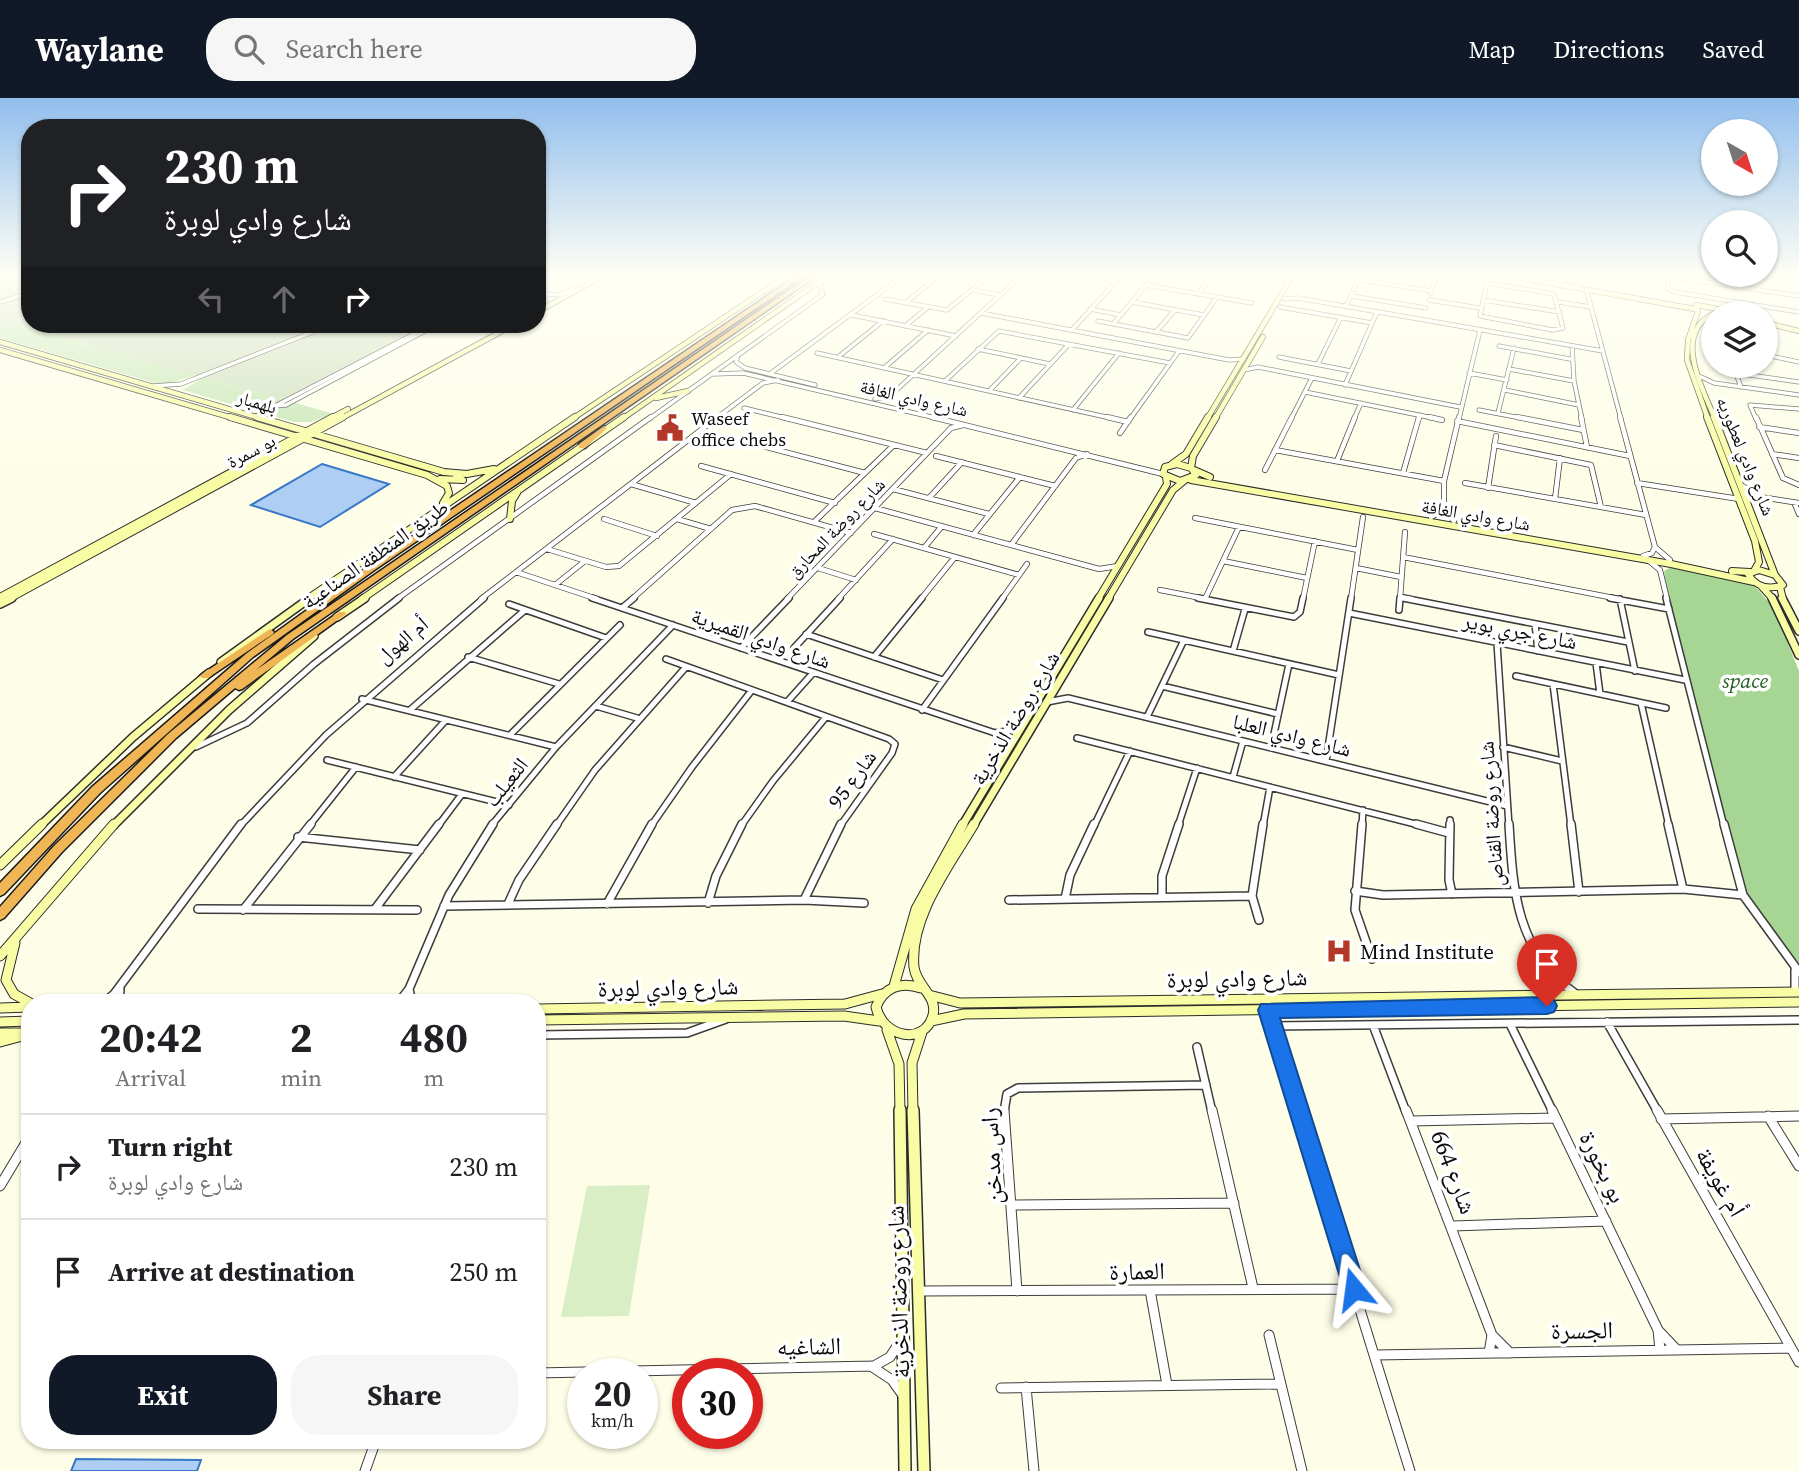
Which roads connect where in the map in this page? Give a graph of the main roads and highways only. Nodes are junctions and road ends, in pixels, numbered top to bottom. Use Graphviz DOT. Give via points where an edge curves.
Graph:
graph roads {
  1 [pos="708,339"];
  2 [pos="723,339"];
  3 [pos="649,389"];
  4 [pos="582,446"];
  5 [pos="370,569"];
  6 [pos="342,614"];
  7 [pos="205,676"];
  8 [pos="172,736"];
  9 [pos="0,891"];
  10 [pos="0,915"];
  1 -- 5 [label="highway, طريق المنطقة الصناعية"];
  2 -- 3 [label="highway, طريق المنطقة الصناعية"];
  3 -- 4 [label="highway"];
  3 -- 8 [label="highway, طريق المنطقة الصناعية" via="330,607"];
  5 -- 7 [label="highway"];
  5 -- 9 [label="highway, طريق المنطقة الصناعية" via="250,655 176,717 96,790"];
  6 -- 8 [label="highway"];
  8 -- 10 [label="highway, طريق المنطقة الصناعية" via="68,839"];
}
